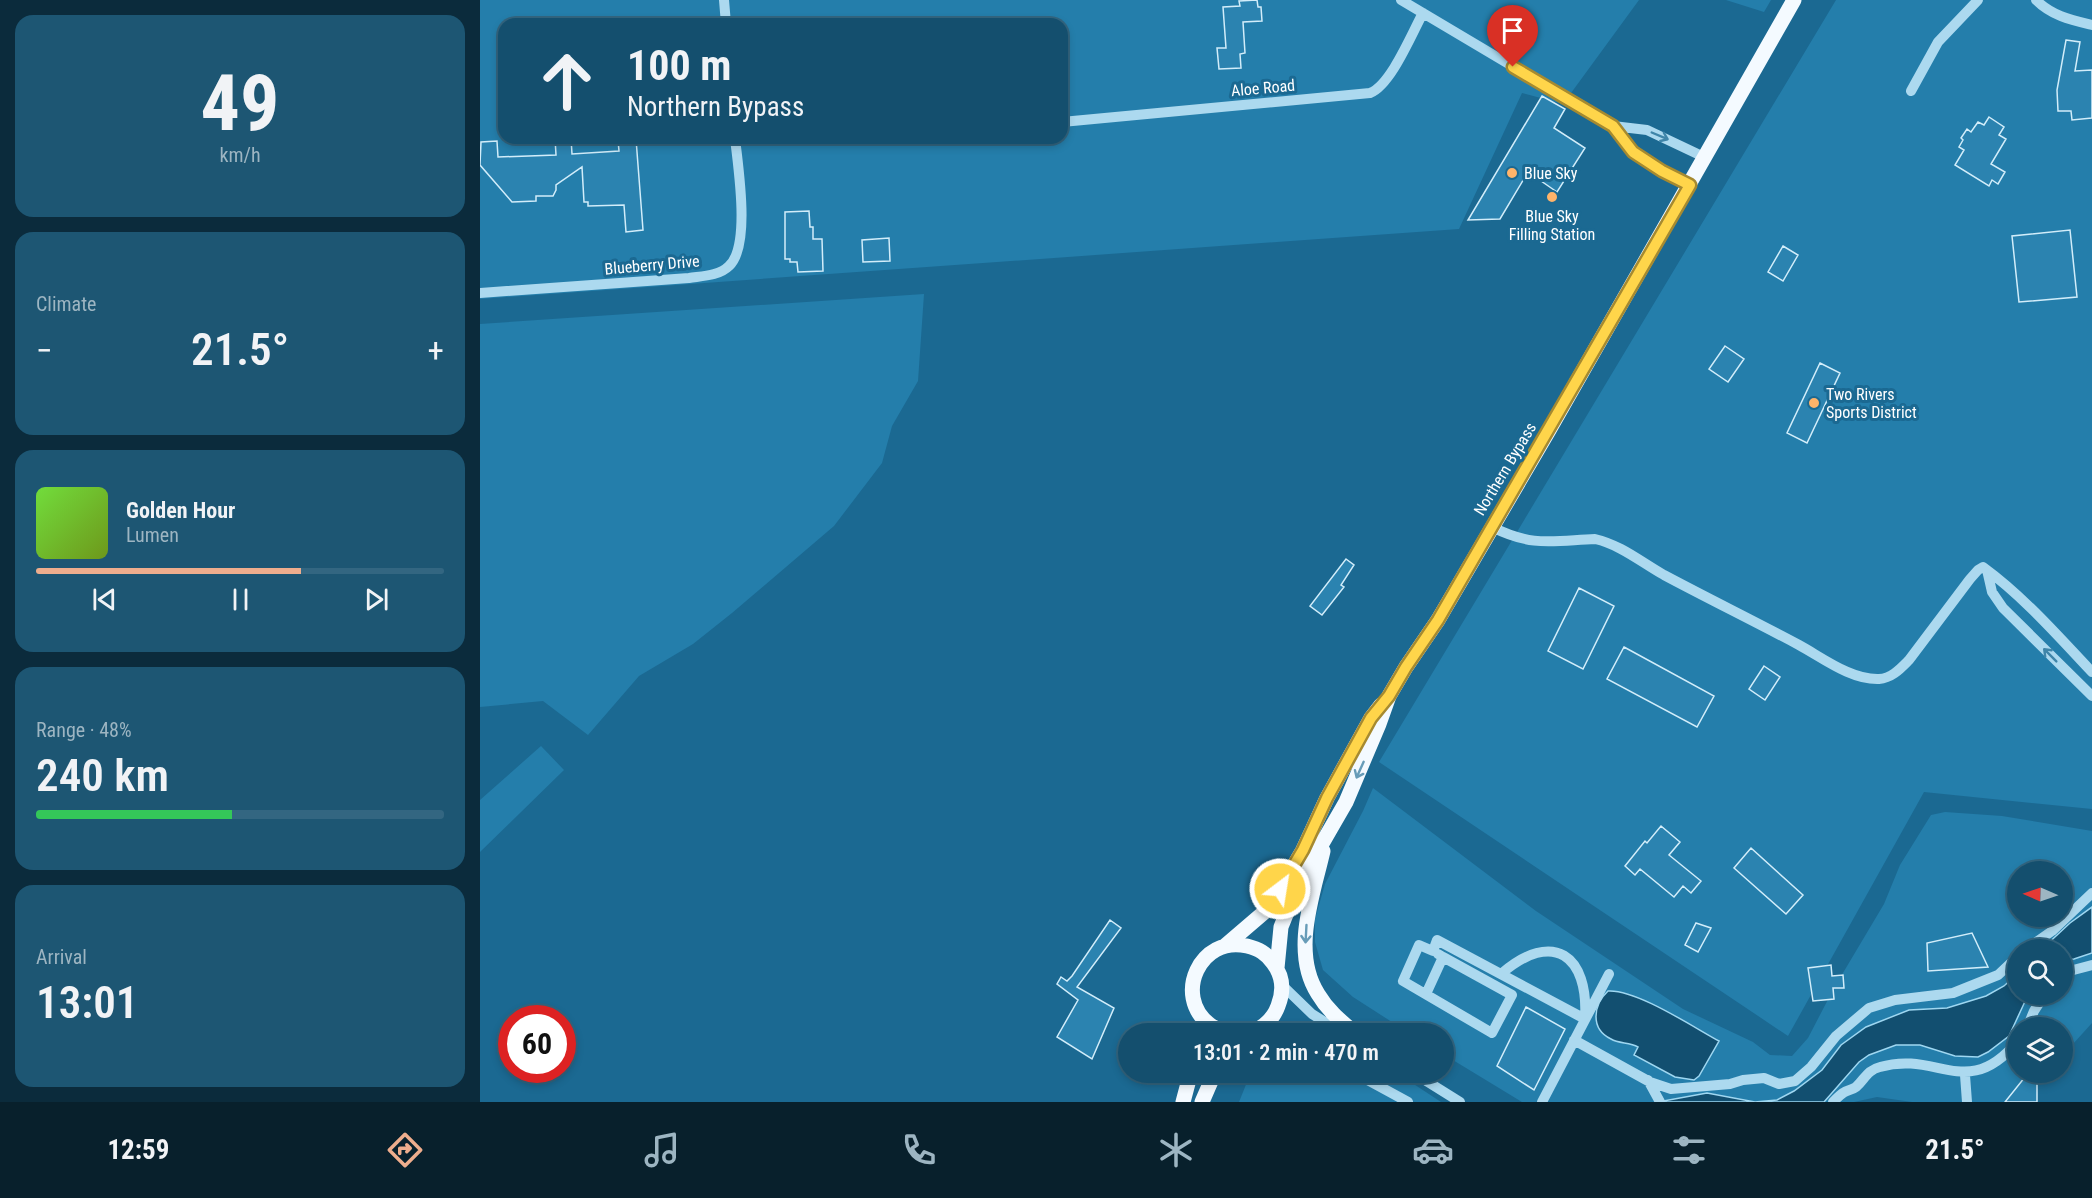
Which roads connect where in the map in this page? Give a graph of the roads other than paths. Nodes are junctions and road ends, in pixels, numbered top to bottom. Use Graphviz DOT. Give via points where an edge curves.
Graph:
graph roads {
  1 [pos="724,0"];
  2 [pos="1401,0"];
  3 [pos="1794,0"];
  4 [pos="1978,0"];
  5 [pos="2036,0"];
  6 [pos="1422,13"];
  7 [pos="726,18"];
  8 [pos="2092,25"];
  9 [pos="1911,91"];
  10 [pos="1068,121"];
  11 [pos="1613,126"];
  12 [pos="736,144"];
  13 [pos="1704,157"];
  14 [pos="1690,185"];
  15 [pos="480,293"];
  16 [pos="1492,527"];
  17 [pos="1987,570"];
  18 [pos="2092,672"];
  19 [pos="1389,696"];
  20 [pos="2092,696"];
  21 [pos="1327,836"];
  22 [pos="2092,893"];
  23 [pos="2041,939"];
  24 [pos="1226,945"];
  25 [pos="1432,951"];
  26 [pos="1443,957"];
  27 [pos="2092,964"];
  28 [pos="2007,966"];
  29 [pos="1277,968"];
  30 [pos="2073,970"];
  31 [pos="1501,974"];
  32 [pos="1609,974"];
  33 [pos="1282,986"];
  34 [pos="1426,994"];
  35 [pos="1198,1011"];
  36 [pos="1585,1020"];
  37 [pos="1198,1023"];
  38 [pos="1208,1023"];
  39 [pos="1266,1023"];
  40 [pos="1326,1023"];
  41 [pos="1343,1023"];
  42 [pos="1574,1040"];
  43 [pos="2007,1054"];
  44 [pos="1965,1075"];
  45 [pos="1648,1080"];
  46 [pos="1188,1083"];
  47 [pos="1210,1083"];
  48 [pos="1373,1083"];
  49 [pos="1430,1083"];
  50 [pos="1183,1102"];
  51 [pos="1202,1102"];
  52 [pos="1408,1102"];
  53 [pos="1460,1102"];
  54 [pos="1542,1102"];
  55 [pos="1659,1102"];
  56 [pos="1833,1102"];
  57 [pos="1967,1102"];
  1 -- 7 [label="street"];
  2 -- 6 [label="street"];
  3 -- 13 [label="main road, Northern Bypass"];
  4 -- 9 [label="street" via="1938,42"];
  5 -- 8 [label="street" via="2064,19"];
  6 -- 10 [label="street, Aloe Road" via="1388,76 1370,93"];
  6 -- 11 [label="street"];
  11 -- 13 [label="street, one-way" via="1647,130"];
  11 -- 14 [label="street" via="1633,152"];
  12 -- 15 [label="street, Blueberry Drive" via="742,215 740,248 735,260 723,271 689,278"];
  13 -- 14 [label="main road, Northern Bypass"];
  14 -- 16 [label="main road, Northern Bypass"];
  16 -- 17 [label="street" via="1529,541 1595,539 1617,546 1723,607 1866,678 1888,677 1897,672 1977,571 1983,567"];
  16 -- 19 [label="main road, Northern Bypass"];
  17 -- 18 [label="street" via="2042,619"];
  20 -- 17 [label="street, one-way" via="2003,608 1992,592"];
  19 -- 21 [label="main road, Northern Bypass, one-way" via="1346,802"];
  19 -- 24 [label="main road" via="1371,718 1268,909"];
  21 -- 29 [label="main road, Northern Bypass" via="1297,887 1281,927"];
  21 -- 41 [label="main road, one-way" via="1309,913 1306,947 1316,992"];
  22 -- 23 [label="street"];
  24 -- 29 [label="main road" via="1263,951"];
  24 -- 35 [label="main road" via="1211,951 1194,976 1193,998"];
  25 -- 26 [label="street"];
  25 -- 31 [label="street" via="1437,940"];
  25 -- 34 [label="street" via="1419,945 1403,981"];
  26 -- 34 [label="street"];
  26 -- 34 [label="street" via="1512,995 1492,1033"];
  27 -- 30 [label="street"];
  28 -- 45 [label="street" via="1998,975 1953,993 1895,1000 1869,1008 1836,1036 1795,1081 1779,1084 1764,1078 1671,1089"];
  29 -- 33 [label="main road, Northern Bypass"];
  31 -- 36 [label="street"];
  31 -- 36 [label="street" via="1517,960 1541,951 1563,956 1576,966 1584,984"];
  32 -- 36 [label="street"];
  33 -- 39 [label="main road" via="1277,1010"];
  33 -- 40 [label="street"];
  35 -- 37 [label="main road"];
  35 -- 38 [label="main road"];
  36 -- 42 [label="street"];
  42 -- 45 [label="street"];
  42 -- 54 [label="street"];
  43 -- 44 [label="street" via="1988,1069"];
  44 -- 56 [label="street" via="1903,1062 1880,1066"];
  44 -- 57 [label="street"];
  45 -- 55 [label="street"];
  46 -- 50 [label="main road"];
  47 -- 51 [label="main road"];
  48 -- 52 [label="street"];
  49 -- 53 [label="street"];
}
